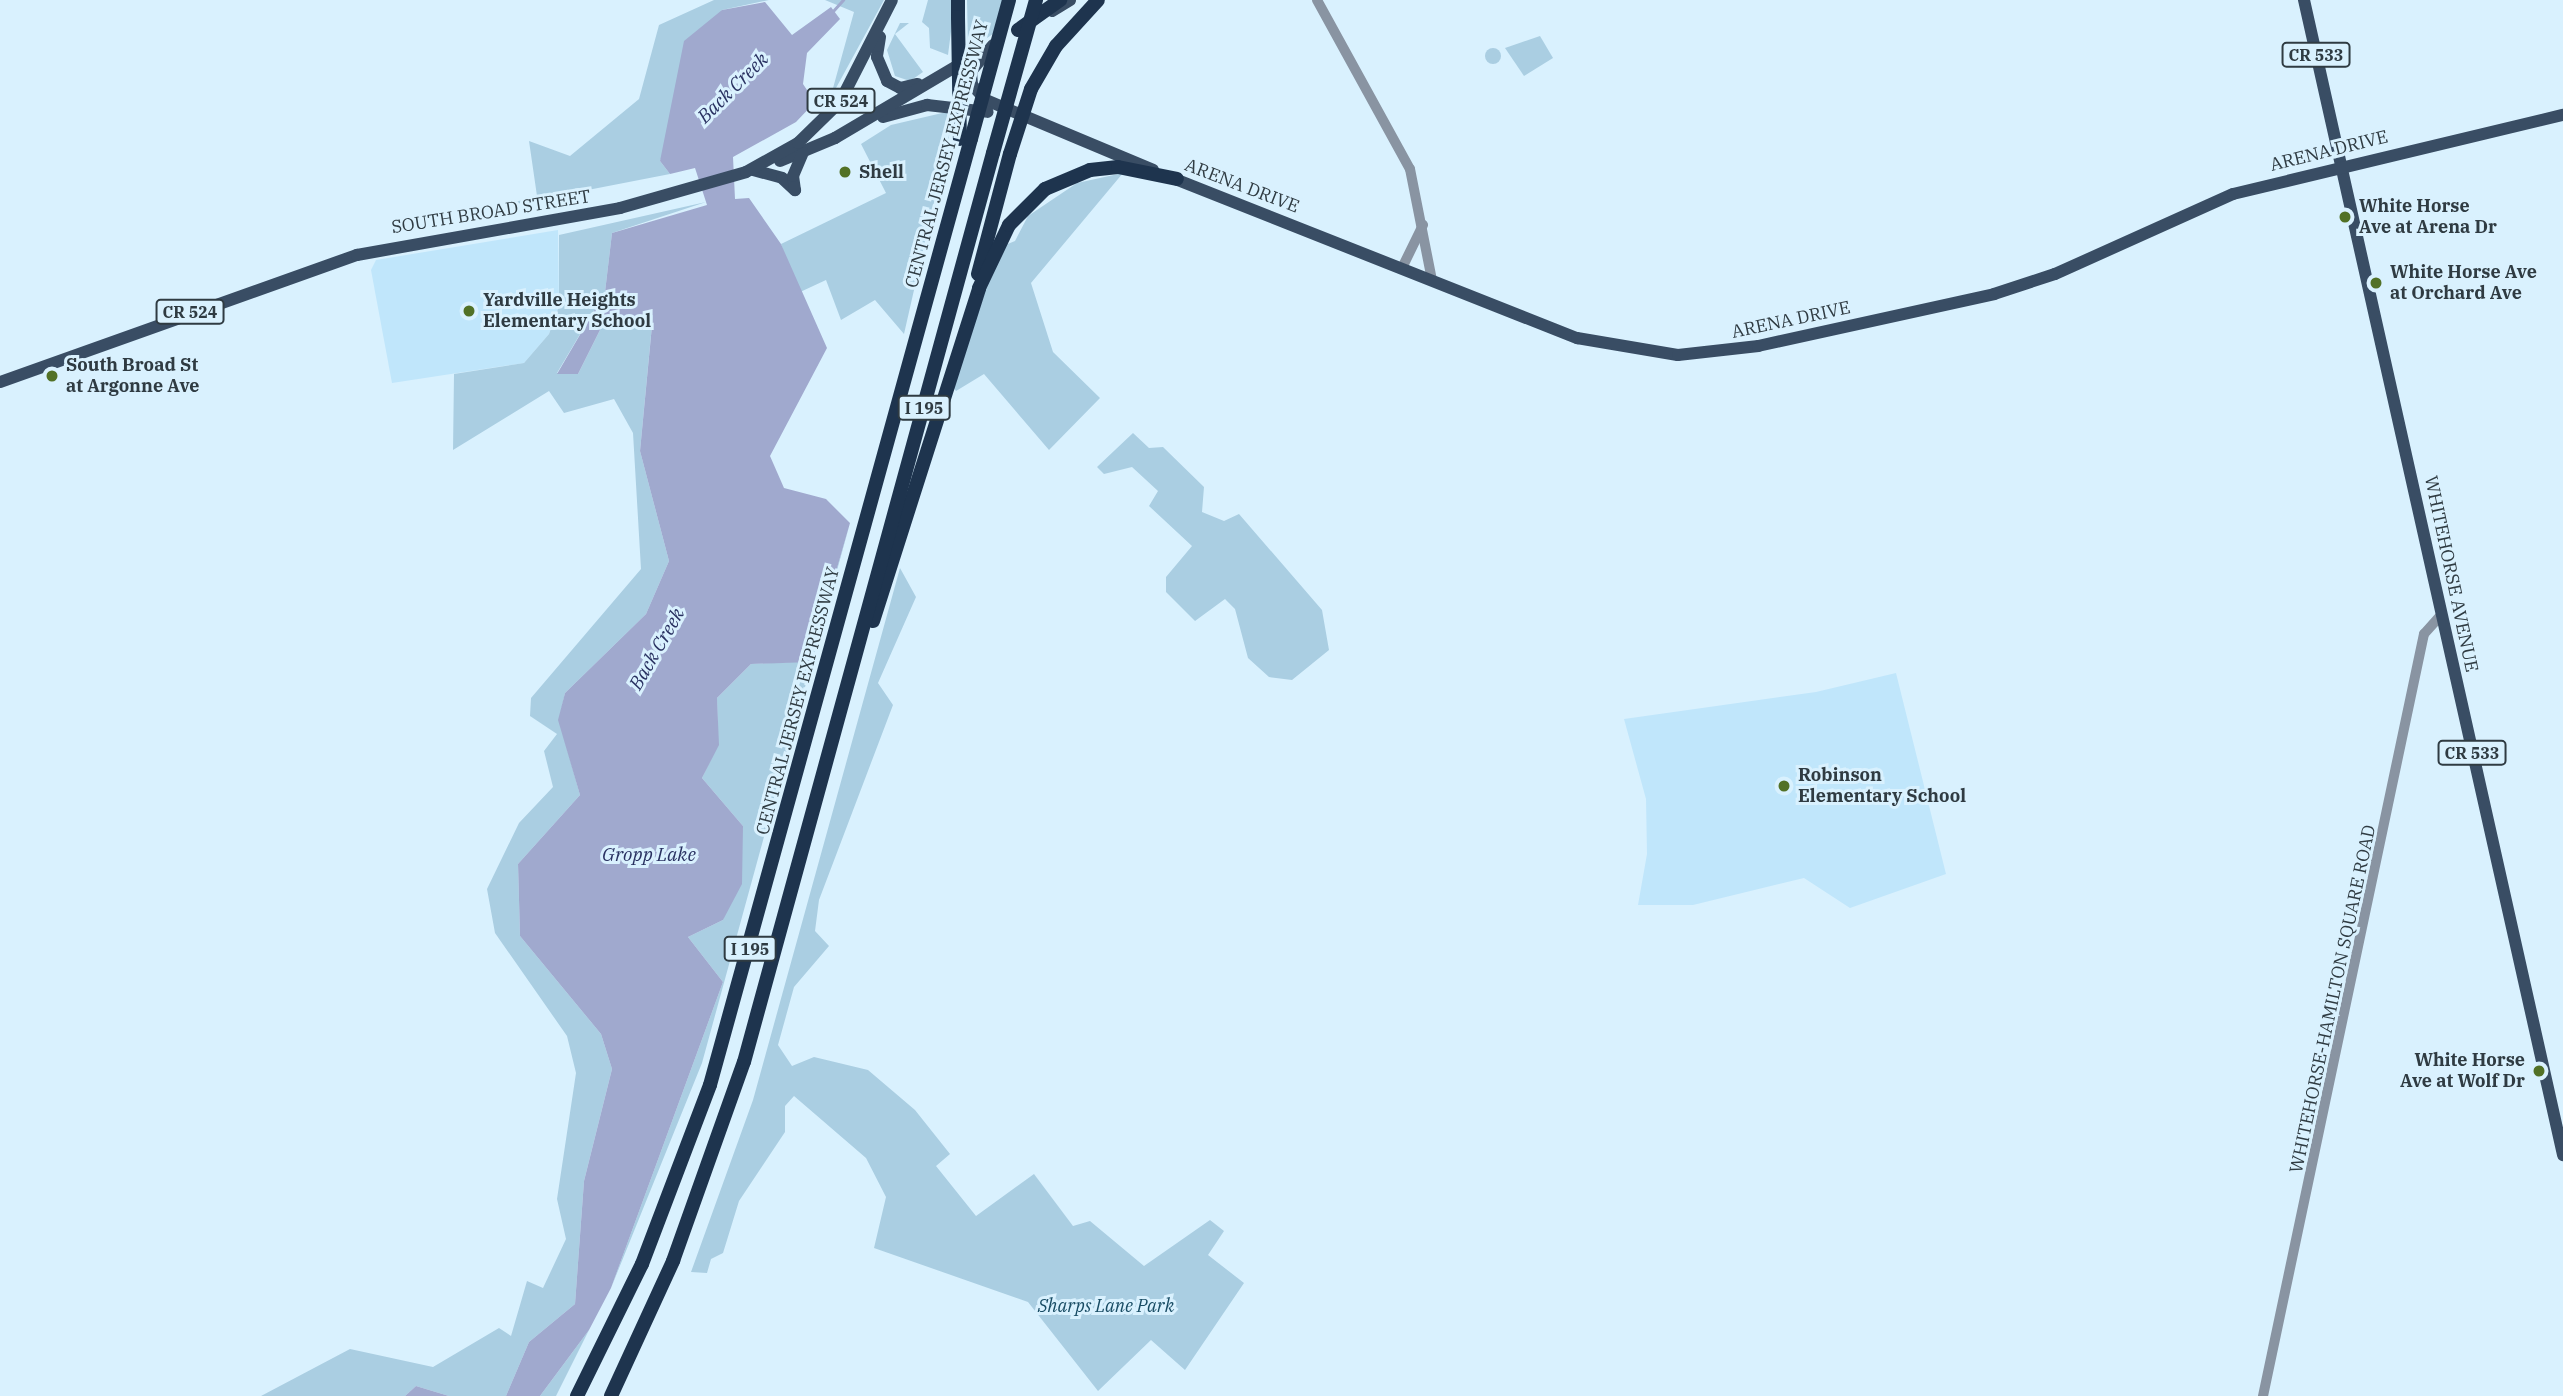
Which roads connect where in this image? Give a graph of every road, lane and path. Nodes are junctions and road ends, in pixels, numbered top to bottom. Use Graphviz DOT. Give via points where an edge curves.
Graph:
graph roads {
  1 [pos="892,0"];
  2 [pos="958,0"];
  3 [pos="1009,0"];
  4 [pos="1036,0"];
  5 [pos="1060,0"];
  6 [pos="1070,0"];
  7 [pos="1098,0"];
  8 [pos="1317,0"];
  9 [pos="2304,0"];
  10 [pos="886,13"];
  11 [pos="1018,30"];
  12 [pos="993,45"];
  13 [pos="931,81"];
  14 [pos="2563,115"];
  15 [pos="1036,124"];
  16 [pos="835,138"];
  17 [pos="965,139"];
  18 [pos="803,152"];
  19 [pos="2341,165"];
  20 [pos="749,171"];
  21 [pos="1177,180"];
  22 [pos="1424,221"];
  23 [pos="1402,268"];
  24 [pos="1432,280"];
  25 [pos="958,354"];
  26 [pos="0,382"];
  27 [pos="2441,615"];
  28 [pos="855,664"];
  29 [pos="2563,1154"];
  30 [pos="577,1396"];
  31 [pos="611,1396"];
  32 [pos="2263,1396"];
  1 -- 10 [label="main road, SOUTH BROAD STREET / CR 524"];
  2 -- 17 [label="highway, bridge"];
  3 -- 17 [label="highway, CENTRAL JERSEY EXPRESSWAY, bridge"];
  4 -- 28 [label="highway, I 195, bridge"];
  5 -- 11 [label="highway"];
  6 -- 11 [label="main road, SOUTH BROAD STREET / CR 524"];
  7 -- 25 [label="highway, bridge" via="1056,46 1031,89"];
  8 -- 22 [label="street" via="1402,150"];
  9 -- 19 [label="main road, WHITEHORSE AVENUE / CR 533"];
  10 -- 13 [label="main road" via="878,47 883,76 900,88"];
  10 -- 20 [label="main road, SOUTH BROAD STREET / CR 524" via="853,84 828,116"];
  11 -- 12 [label="main road, SOUTH BROAD STREET / CR 524"];
  12 -- 13 [label="main road, SOUTH BROAD STREET / CR 524"];
  12 -- 15 [label="main road" via="973,64 972,85 1000,110"];
  13 -- 16 [label="main road, SOUTH BROAD STREET / CR 524"];
  14 -- 19 [label="main road, ARENA DRIVE"];
  15 -- 16 [label="main road" via="967,107 927,105"];
  15 -- 21 [label="main road, ARENA DRIVE"];
  16 -- 18 [label="main road, SOUTH BROAD STREET / CR 524"];
  17 -- 30 [label="highway, CENTRAL JERSEY EXPRESSWAY / I 195" via="942,254 710,1085 647,1252"];
  18 -- 20 [label="main road, SOUTH BROAD STREET / CR 524"];
  18 -- 20 [label="main road" via="793,176 795,190 782,178"];
  19 -- 24 [label="main road, ARENA DRIVE" via="2197,207 2025,285 1715,353 1651,354 1601,345"];
  19 -- 27 [label="main road, WHITEHORSE AVENUE / CR 533"];
  20 -- 26 [label="main road, SOUTH BROAD STREET / CR 524" via="691,190 357,255"];
  21 -- 23 [label="main road, ARENA DRIVE"];
  21 -- 25 [label="highway" via="1104,168 1059,181 1032,199 1001,237"];
  22 -- 23 [label="street" via="1415,254"];
  22 -- 24 [label="street"];
  23 -- 24 [label="main road, ARENA DRIVE"];
  25 -- 28 [label="highway" via="901,545"];
  27 -- 29 [label="main road, WHITEHORSE AVENUE / CR 533"];
  27 -- 32 [label="street, WHITEHORSE-HAMILTON SQUARE ROAD" via="2424,634"];
  28 -- 31 [label="highway, I 195" via="724,1124 653,1309"];
}
